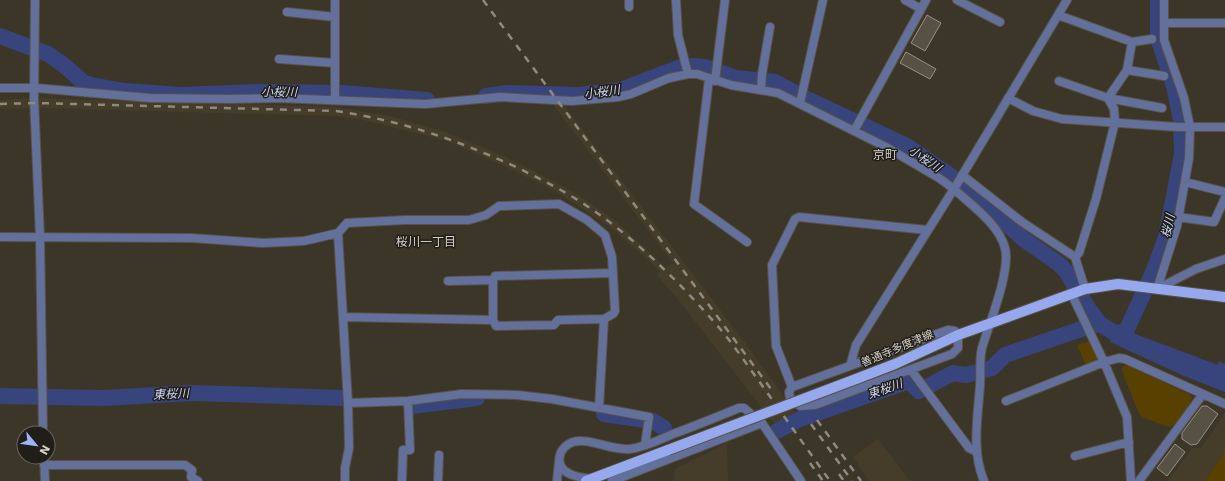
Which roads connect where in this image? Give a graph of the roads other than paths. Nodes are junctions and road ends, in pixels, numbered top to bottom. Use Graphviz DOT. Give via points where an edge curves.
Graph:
graph roads {
  1 [pos="35,0"];
  2 [pos="335,0"];
  3 [pos="676,0"];
  4 [pos="725,0"];
  5 [pos="823,0"];
  6 [pos="905,0"];
  7 [pos="926,0"];
  8 [pos="957,0"];
  9 [pos="1067,0"];
  10 [pos="1164,0"];
  11 [pos="921,9"];
  12 [pos="287,12"];
  13 [pos="1058,14"];
  14 [pos="335,16"];
  15 [pos="1000,22"];
  16 [pos="1164,23"];
  17 [pos="1225,23"];
  18 [pos="770,27"];
  19 [pos="1152,39"];
  20 [pos="1132,42"];
  21 [pos="279,59"];
  22 [pos="335,63"];
  23 [pos="687,69"];
  24 [pos="1127,70"];
  25 [pos="714,75"];
  26 [pos="1164,76"];
  27 [pos="1059,81"];
  28 [pos="762,87"];
  29 [pos="0,88"];
  30 [pos="36,88"];
  31 [pos="335,94"];
  32 [pos="1008,98"];
  33 [pos="1108,98"];
  34 [pos="801,99"];
  35 [pos="1162,108"];
  36 [pos="1115,122"];
  37 [pos="856,126"];
  38 [pos="1190,127"];
  39 [pos="1225,127"];
  40 [pos="962,175"];
  41 [pos="1185,182"];
  42 [pos="955,187"];
  43 [pos="1225,192"];
  44 [pos="1225,198"];
  45 [pos="1178,217"];
  46 [pos="927,230"];
  47 [pos="338,233"];
  48 [pos="0,237"];
  49 [pos="40,237"];
  50 [pos="747,242"];
  51 [pos="1076,257"];
  52 [pos="1225,259"];
  53 [pos="613,273"];
  54 [pos="493,280"];
  55 [pos="448,282"];
  56 [pos="1085,289"];
  57 [pos="1157,289"];
  58 [pos="1072,294"];
  59 [pos="1225,297"];
  60 [pos="343,317"];
  61 [pos="604,319"];
  62 [pos="493,320"];
  63 [pos="990,324"];
  64 [pos="958,335"];
  65 [pos="1104,362"];
  66 [pos="850,366"];
  67 [pos="911,370"];
  68 [pos="792,387"];
  69 [pos="1202,394"];
  70 [pos="408,401"];
  71 [pos="1006,401"];
  72 [pos="348,403"];
  73 [pos="1225,404"];
  74 [pos="599,408"];
  75 [pos="762,423"];
  76 [pos="43,425"];
  77 [pos="1129,442"];
  78 [pos="645,445"];
  79 [pos="977,452"];
  80 [pos="439,455"];
  81 [pos="1076,456"];
  82 [pos="558,460"];
  83 [pos="56,461"];
  84 [pos="44,465"];
  85 [pos="588,480"];
  86 [pos="44,481"];
  87 [pos="198,481"];
  88 [pos="345,481"];
  89 [pos="402,481"];
  90 [pos="438,481"];
  91 [pos="557,481"];
  92 [pos="612,481"];
  93 [pos="801,481"];
  94 [pos="984,481"];
  95 [pos="1131,481"];
  96 [pos="1139,481"];
  1 -- 30 [label="street"];
  2 -- 14 [label="street"];
  3 -- 23 [label="street" via="678,35"];
  4 -- 25 [label="street"];
  5 -- 34 [label="street"];
  6 -- 11 [label="street"];
  7 -- 11 [label="street"];
  8 -- 15 [label="street"];
  9 -- 13 [label="street"];
  10 -- 16 [label="street"];
  11 -- 37 [label="street"];
  12 -- 14 [label="street"];
  13 -- 20 [label="street"];
  13 -- 32 [label="street"];
  14 -- 22 [label="street"];
  16 -- 17 [label="street"];
  16 -- 38 [label="street" via="1164,40 1184,98"];
  18 -- 28 [label="street"];
  19 -- 20 [label="street"];
  20 -- 24 [label="street"];
  21 -- 22 [label="street"];
  22 -- 31 [label="street"];
  23 -- 25 [label="street" via="697,74"];
  23 -- 31 [label="street" via="624,95 572,102 500,97 425,104"];
  24 -- 26 [label="street"];
  24 -- 33 [label="street"];
  25 -- 28 [label="street"];
  25 -- 50 [label="street" via="694,204"];
  27 -- 33 [label="street"];
  28 -- 34 [label="street"];
  29 -- 30 [label="street"];
  30 -- 31 [label="street" via="150,98"];
  30 -- 49 [label="street" via="34,98"];
  32 -- 36 [label="street" via="1033,111 1062,119"];
  32 -- 40 [label="street"];
  33 -- 35 [label="street"];
  33 -- 36 [label="street" via="1114,109"];
  34 -- 37 [label="street"];
  36 -- 38 [label="street"];
  36 -- 51 [label="street" via="1096,199 1080,252"];
  37 -- 42 [label="street"];
  38 -- 39 [label="street"];
  38 -- 41 [label="street"];
  40 -- 42 [label="street"];
  40 -- 51 [label="street" via="1022,222"];
  41 -- 43 [label="street"];
  41 -- 45 [label="street"];
  42 -- 46 [label="street"];
  42 -- 63 [label="street" via="989,222 1003,241 1006,250 1005,269"];
  44 -- 45 [label="street" via="1214,222"];
  45 -- 57 [label="street"];
  46 -- 66 [label="street" via="856,345"];
  46 -- 68 [label="street" via="799,217 795,219 772,265 776,346"];
  47 -- 49 [label="street" via="304,241 263,242 191,238"];
  47 -- 53 [label="street" via="347,223 469,220 486,215 499,206 559,204 587,220 605,236 612,257"];
  47 -- 60 [label="street"];
  48 -- 49 [label="street"];
  49 -- 76 [label="street"];
  51 -- 56 [label="street"];
  52 -- 57 [label="street" via="1196,269"];
  53 -- 54 [label="street" via="496,276"];
  53 -- 61 [label="street" via="615,311"];
  54 -- 55 [label="street"];
  54 -- 62 [label="street"];
  56 -- 57 [label="main road, 善通寺多度津線" via="1118,284"];
  56 -- 58 [label="main road, 善通寺多度津線"];
  57 -- 59 [label="main road, 善通寺多度津線"];
  58 -- 63 [label="main road, 善通寺多度津線"];
  58 -- 65 [label="street"];
  60 -- 62 [label="street"];
  60 -- 72 [label="street"];
  61 -- 62 [label="street" via="558,320 554,325 496,326"];
  61 -- 74 [label="street"];
  63 -- 64 [label="main road, 善通寺多度津線"];
  63 -- 79 [label="street" via="981,358"];
  64 -- 66 [label="street" via="955,331 942,331"];
  64 -- 67 [label="street" via="958,348 952,354"];
  64 -- 85 [label="main road, 善通寺多度津線, bridge" via="894,364"];
  65 -- 69 [label="street" via="1126,359"];
  65 -- 71 [label="street"];
  65 -- 77 [label="street" via="1127,417"];
  66 -- 68 [label="street"];
  67 -- 68 [label="street" via="807,407 795,403 790,398 789,392"];
  67 -- 79 [label="street" via="969,448"];
  69 -- 73 [label="street"];
  69 -- 96 [label="street"];
  70 -- 72 [label="street"];
  70 -- 74 [label="street" via="462,394 517,396 552,399"];
  70 -- 89 [label="street" via="410,450 403,450"];
  72 -- 88 [label="street" via="349,448"];
  74 -- 78 [label="street" via="649,417"];
  75 -- 78 [label="street" via="744,408 739,408"];
  75 -- 92 [label="street"];
  75 -- 93 [label="street"];
  77 -- 81 [label="street"];
  77 -- 95 [label="street"];
  78 -- 82 [label="street" via="629,449 574,442 560,452"];
  79 -- 94 [label="street" via="977,464"];
  80 -- 90 [label="street"];
  82 -- 85 [label="street" via="569,474"];
  82 -- 91 [label="street"];
  83 -- 87 [label="street" via="185,465 192,470 191,477"];
  84 -- 86 [label="street"];
}
